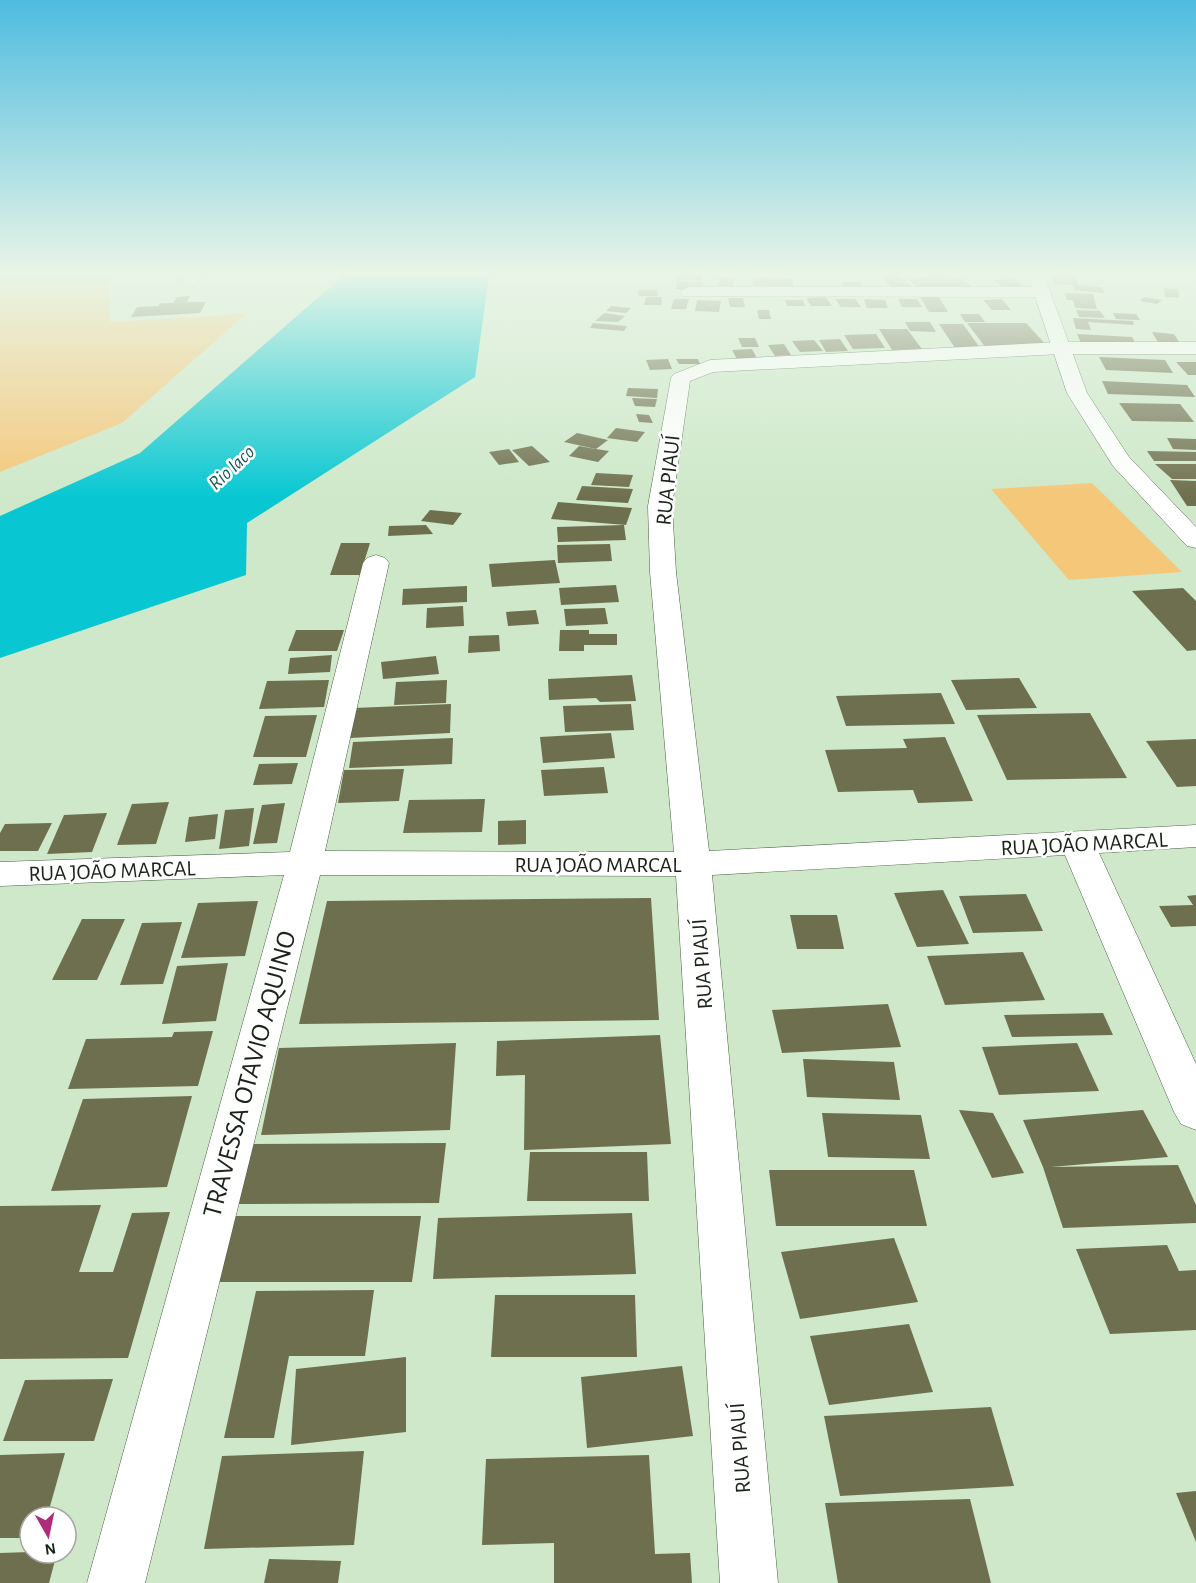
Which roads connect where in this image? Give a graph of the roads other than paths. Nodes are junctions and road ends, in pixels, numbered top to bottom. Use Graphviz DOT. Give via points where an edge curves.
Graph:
graph roads {
  1 [pos="1061,348"];
  2 [pos="1044,349"];
  3 [pos="1192,532"];
  4 [pos="376,563"];
  5 [pos="1196,836"];
  6 [pos="1078,844"];
  7 [pos="304,863"];
  8 [pos="693,864"];
  9 [pos="0,874"];
  10 [pos="1196,1112"];
  11 [pos="116,1583"];
  12 [pos="749,1583"];
  1 -- 3 [label="street" via="1077,393 1121,461"];
  2 -- 8 [label="street, RUA PIAUÍ" via="710,366 681,378 660,506 663,572"];
  4 -- 7 [label="street, TRAVESSA OTAVIO AQUINO"];
  5 -- 6 [label="street, RUA JOÃO MARCAL"];
  6 -- 8 [label="street, RUA JOÃO MARCAL"];
  6 -- 10 [label="street"];
  7 -- 8 [label="street, RUA JOÃO MARCAL"];
  7 -- 9 [label="street, RUA JOÃO MARCAL"];
  7 -- 11 [label="street, TRAVESSA OTAVIO AQUINO"];
  8 -- 12 [label="street, RUA PIAUÍ"];
}
